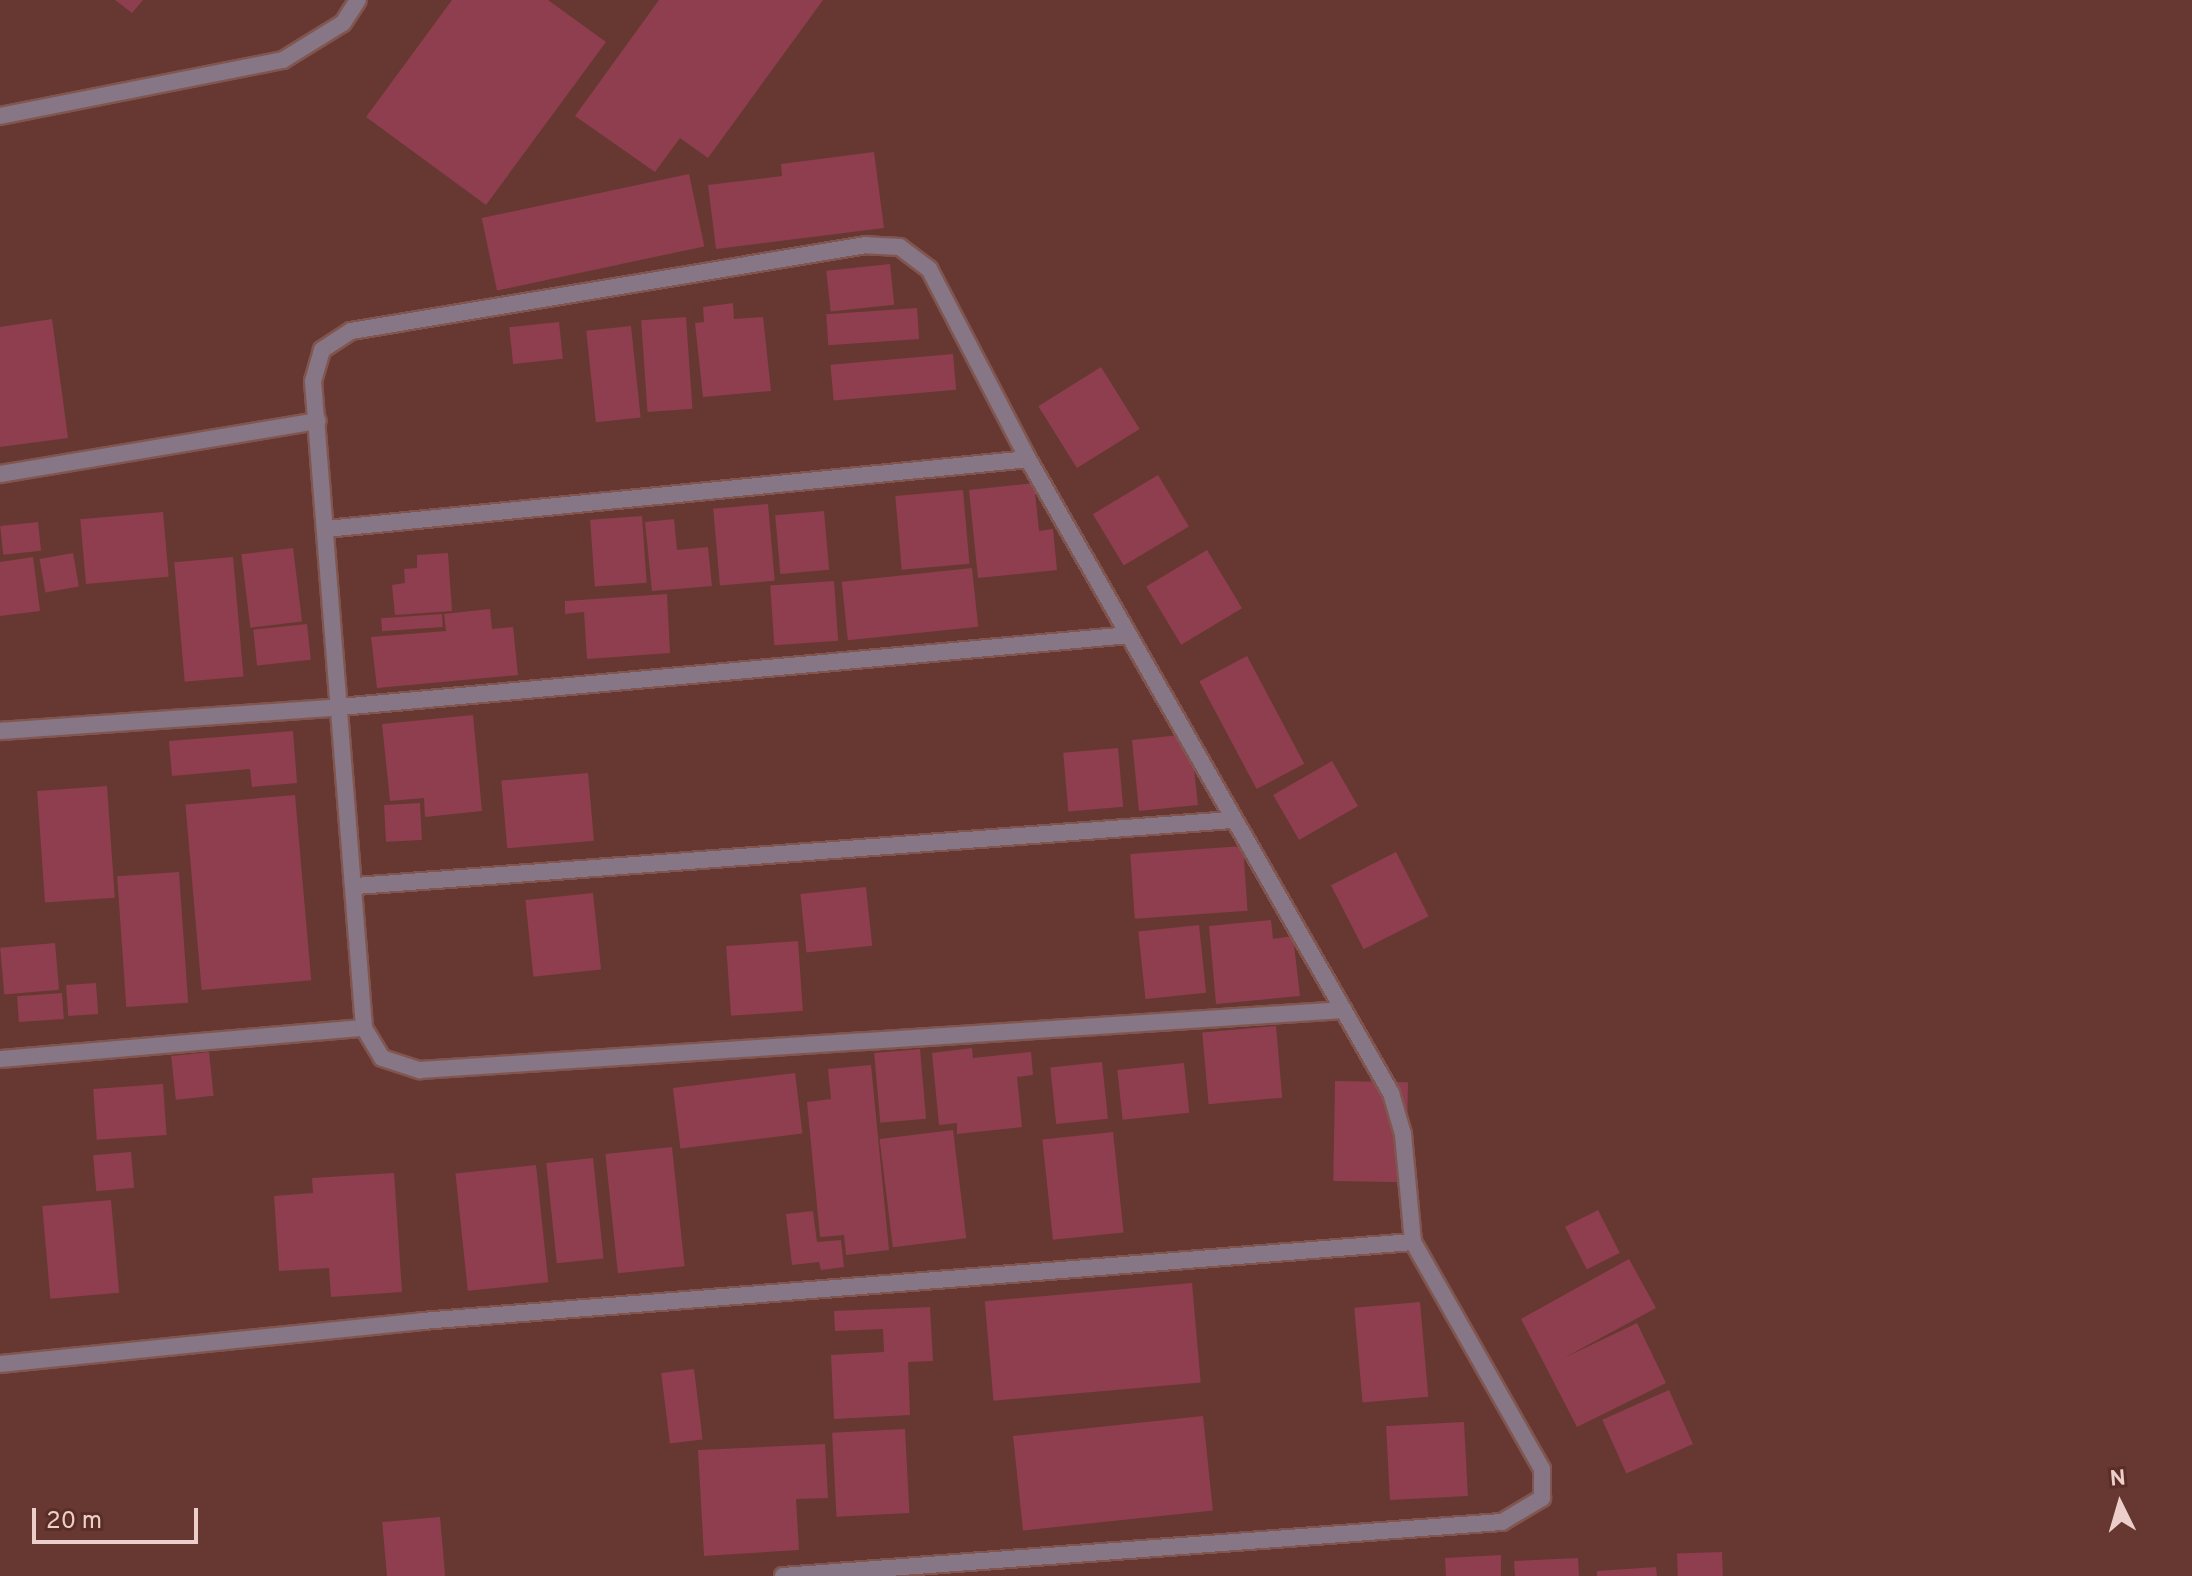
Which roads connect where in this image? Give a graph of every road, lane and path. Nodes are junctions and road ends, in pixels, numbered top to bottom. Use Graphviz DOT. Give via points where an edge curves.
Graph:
graph roads {
  1 [pos="358,0"];
  2 [pos="0,116"];
  3 [pos="318,421"];
  4 [pos="1028,459"];
  5 [pos="0,474"];
  6 [pos="326,529"];
  7 [pos="1129,635"];
  8 [pos="340,707"];
  9 [pos="0,731"];
  10 [pos="1232,820"];
  11 [pos="356,886"];
  12 [pos="1344,1010"];
  13 [pos="364,1028"];
  14 [pos="0,1059"];
  15 [pos="1413,1242"];
  16 [pos="0,1364"];
  17 [pos="783,1576"];
  1 -- 2 [label="street" via="343,23 283,60"];
  3 -- 4 [label="street" via="313,381 322,350 351,331 866,245 900,247 929,269"];
  3 -- 5 [label="street"];
  3 -- 6 [label="street"];
  4 -- 6 [label="street"];
  4 -- 7 [label="street"];
  6 -- 8 [label="street"];
  7 -- 8 [label="street"];
  7 -- 10 [label="street"];
  8 -- 9 [label="street"];
  8 -- 11 [label="street"];
  10 -- 11 [label="street"];
  10 -- 12 [label="street"];
  11 -- 13 [label="street"];
  12 -- 13 [label="street" via="420,1070 382,1058"];
  12 -- 15 [label="street" via="1391,1093 1403,1134"];
  13 -- 14 [label="street"];
  15 -- 16 [label="street" via="422,1321"];
  15 -- 17 [label="street" via="1542,1469 1542,1498 1502,1522"];
}
